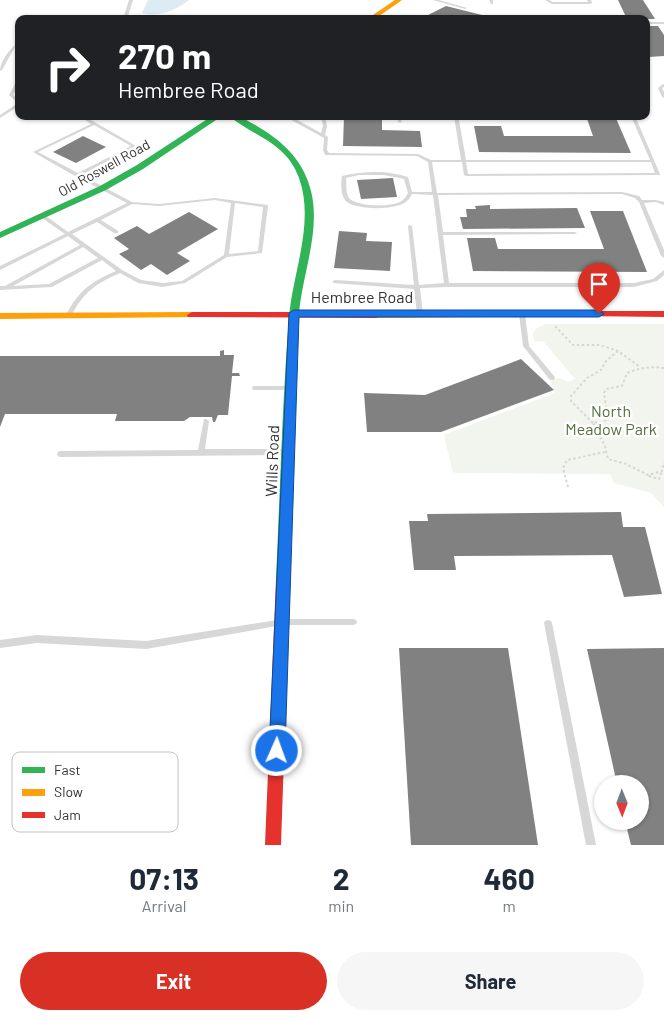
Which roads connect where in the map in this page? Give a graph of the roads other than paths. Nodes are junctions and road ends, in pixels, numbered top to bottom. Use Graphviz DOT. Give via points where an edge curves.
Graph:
graph roads {
  1 [pos="131,0"];
  2 [pos="435,0"];
  3 [pos="547,0"];
  4 [pos="589,0"];
  5 [pos="396,1"];
  6 [pos="464,8"];
  7 [pos="125,15"];
  8 [pos="376,15"];
  9 [pos="650,23"];
  10 [pos="664,23"];
  11 [pos="15,46"];
  12 [pos="0,70"];
  13 [pos="664,85"];
  14 [pos="15,88"];
  15 [pos="664,97"];
  16 [pos="15,99"];
  17 [pos="15,106"];
  18 [pos="0,117"];
  19 [pos="88,120"];
  20 [pos="212,120"];
  21 [pos="240,120"];
  22 [pos="294,120"];
  23 [pos="323,120"];
  24 [pos="456,120"];
  25 [pos="635,120"];
  26 [pos="94,124"];
  27 [pos="324,136"];
  28 [pos="430,161"];
  29 [pos="463,161"];
  30 [pos="653,161"];
  31 [pos="658,174"];
  32 [pos="78,175"];
  33 [pos="664,175"];
  34 [pos="104,188"];
  35 [pos="410,194"];
  36 [pos="435,194"];
  37 [pos="233,202"];
  38 [pos="641,202"];
  39 [pos="131,203"];
  40 [pos="664,204"];
  41 [pos="44,217"];
  42 [pos="97,219"];
  43 [pos="410,226"];
  44 [pos="116,232"];
  45 [pos="575,233"];
  46 [pos="67,234"];
  47 [pos="440,234"];
  48 [pos="0,235"];
  49 [pos="84,245"];
  50 [pos="226,256"];
  51 [pos="664,256"];
  52 [pos="102,258"];
  53 [pos="0,268"];
  54 [pos="120,271"];
  55 [pos="664,272"];
  56 [pos="335,282"];
  57 [pos="447,285"];
  58 [pos="416,287"];
  59 [pos="3,288"];
  60 [pos="294,313"];
  61 [pos="420,314"];
  62 [pos="522,314"];
  63 [pos="664,314"];
  64 [pos="70,315"];
  65 [pos="0,316"];
  66 [pos="552,378"];
  67 [pos="255,388"];
  68 [pos="291,388"];
  69 [pos="206,421"];
  70 [pos="201,452"];
  71 [pos="289,452"];
  72 [pos="60,454"];
  73 [pos="282,622"];
  74 [pos="353,622"];
  75 [pos="548,623"];
  76 [pos="0,644"];
  77 [pos="273,845"];
  78 [pos="591,845"];
  1 -- 7 [label="lane"];
  2 -- 6 [label="lane"];
  3 -- 4 [label="lane" via="552,4 588,3"];
  5 -- 8 [label="street"];
  9 -- 10 [label="lane"];
  11 -- 12 [label="lane"];
  13 -- 15 [label="lane" via="660,88"];
  14 -- 16 [label="lane" via="11,95"];
  17 -- 18 [label="lane"];
  19 -- 26 [label="lane"];
  20 -- 34 [label="street, Old Roswell Road"];
  21 -- 60 [label="street, Wills Road" via="278,143 293,158 310,192"];
  22 -- 27 [label="lane"];
  23 -- 27 [label="lane"];
  24 -- 29 [label="lane"];
  25 -- 30 [label="lane"];
  26 -- 32 [label="lane" via="134,146"];
  26 -- 32 [label="lane" via="35,152"];
  27 -- 28 [label="lane" via="327,154 418,155"];
  28 -- 29 [label="lane"];
  28 -- 36 [label="lane"];
  29 -- 30 [label="lane"];
  29 -- 31 [label="lane" via="466,176"];
  30 -- 31 [label="lane"];
  31 -- 33 [label="lane"];
  32 -- 34 [label="lane"];
  34 -- 39 [label="lane"];
  34 -- 41 [label="street, Old Roswell Road"];
  35 -- 35 [label="lane" via="406,178 395,174 344,177 346,197 363,206 397,205"];
  35 -- 36 [label="lane"];
  36 -- 38 [label="lane" via="622,193 637,197"];
  36 -- 47 [label="lane"];
  37 -- 39 [label="lane" via="214,199 159,205"];
  37 -- 50 [label="lane"];
  37 -- 50 [label="lane" via="266,206 260,252"];
  38 -- 40 [label="lane"];
  38 -- 51 [label="lane"];
  39 -- 42 [label="lane"];
  41 -- 46 [label="lane"];
  41 -- 48 [label="street, Old Roswell Road"];
  42 -- 44 [label="lane"];
  42 -- 46 [label="lane"];
  43 -- 58 [label="lane"];
  45 -- 47 [label="lane"];
  46 -- 49 [label="lane"];
  46 -- 53 [label="lane"];
  47 -- 57 [label="lane"];
  49 -- 52 [label="lane"];
  49 -- 59 [label="lane"];
  50 -- 54 [label="lane" via="183,282 163,285 140,282"];
  52 -- 54 [label="lane"];
  52 -- 59 [label="lane" via="50,286"];
  54 -- 64 [label="lane" via="94,283 76,300"];
  55 -- 57 [label="lane" via="655,280 634,285"];
  56 -- 58 [label="lane"];
  57 -- 58 [label="lane"];
  58 -- 61 [label="lane"];
  60 -- 61 [label="street, Hembree Road"];
  60 -- 64 [label="street, Hembree Road"];
  60 -- 68 [label="street, Wills Road"];
  61 -- 62 [label="street, Hembree Road"];
  62 -- 63 [label="street, Hembree Road"];
  62 -- 66 [label="lane" via="526,346"];
  64 -- 65 [label="street, Hembree Road"];
  67 -- 68 [label="lane"];
  68 -- 71 [label="street, Wills Road"];
  69 -- 70 [label="lane"];
  70 -- 71 [label="lane"];
  70 -- 72 [label="lane"];
  71 -- 73 [label="street, Wills Road"];
  73 -- 74 [label="lane"];
  73 -- 76 [label="lane" via="146,645 37,639"];
  73 -- 77 [label="street, Wills Road"];
  75 -- 78 [label="lane"];
}
